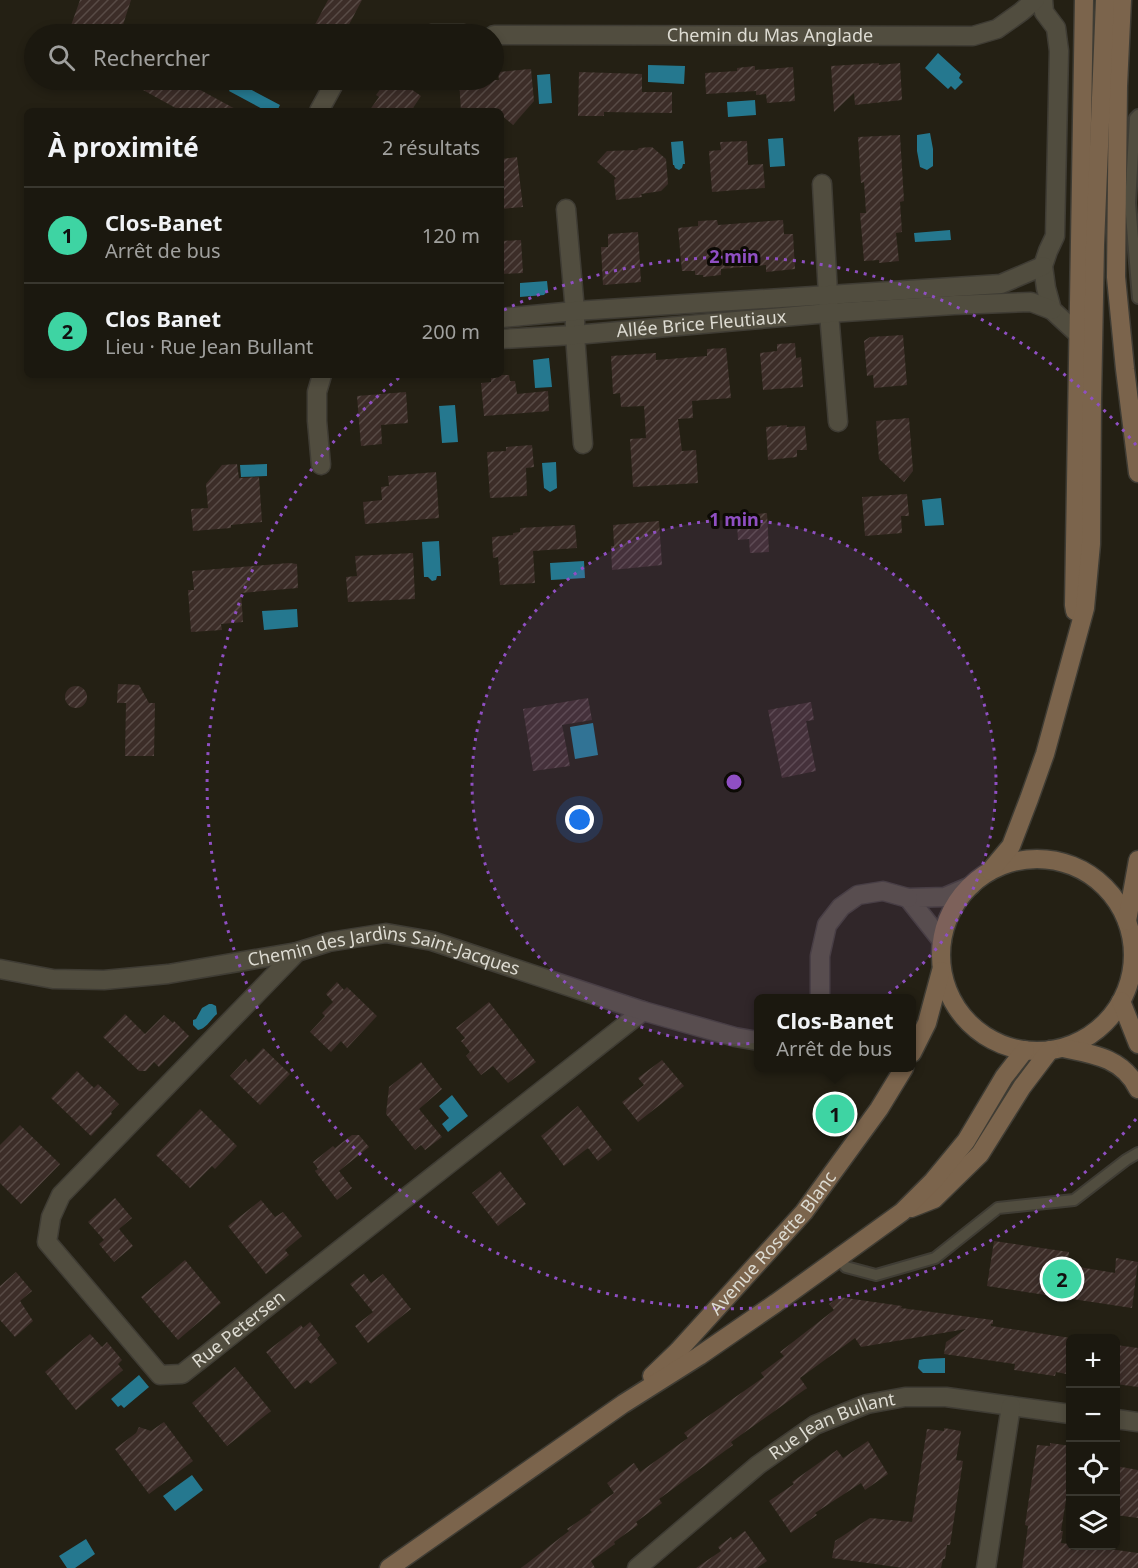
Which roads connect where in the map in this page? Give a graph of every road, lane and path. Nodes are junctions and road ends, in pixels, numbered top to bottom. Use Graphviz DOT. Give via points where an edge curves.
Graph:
graph roads {
  1 [pos="1035,0"];
  2 [pos="1043,0"];
  3 [pos="1084,0"];
  4 [pos="1106,0"];
  5 [pos="1122,0"];
  6 [pos="504,35"];
  7 [pos="331,90"];
  8 [pos="321,108"];
  9 [pos="1138,115"];
  10 [pos="822,184"];
  11 [pos="566,209"];
  12 [pos="1043,266"];
  13 [pos="828,294"];
  14 [pos="1138,298"];
  15 [pos="1052,310"];
  16 [pos="575,311"];
  17 [pos="829,313"];
  18 [pos="504,318"];
  19 [pos="575,335"];
  20 [pos="1078,335"];
  21 [pos="504,339"];
  22 [pos="321,378"];
  23 [pos="838,422"];
  24 [pos="583,444"];
  25 [pos="321,465"];
  26 [pos="1138,473"];
  27 [pos="1078,631"];
  28 [pos="1138,865"];
  29 [pos="990,871"];
  30 [pos="970,885"];
  31 [pos="908,898"];
  32 [pos="1127,921"];
  33 [pos="942,941"];
  34 [pos="297,952"];
  35 [pos="0,969"];
  36 [pos="942,969"];
  37 [pos="820,994"];
  38 [pos="1121,1001"];
  39 [pos="643,1011"];
  40 [pos="754,1040"];
  41 [pos="1138,1044"];
  42 [pos="916,1045"];
  43 [pos="1056,1049"];
  44 [pos="1025,1050"];
  45 [pos="902,1072"];
  46 [pos="1138,1089"];
  47 [pos="1138,1153"];
  48 [pos="902,1212"];
  49 [pos="838,1258"];
  50 [pos="623,1404"];
  51 [pos="1011,1406"];
  52 [pos="1066,1413"];
  53 [pos="1120,1420"];
  54 [pos="1138,1422"];
  55 [pos="389,1568"];
  56 [pos="637,1568"];
  57 [pos="986,1568"];
  1 -- 6 [label="street, Chemin du Mas Anglade" via="997,28 973,36"];
  2 -- 12 [label="street" via="1044,12 1056,28 1059,51 1055,236"];
  3 -- 20 [label="main road"];
  4 -- 27 [label="main road" via="1095,245 1091,544 1085,608"];
  5 -- 26 [label="main road" via="1116,277"];
  7 -- 8 [label="street"];
  9 -- 14 [label="lane" via="1130,203"];
  10 -- 13 [label="street"];
  11 -- 16 [label="street"];
  12 -- 13 [label="street, Allée Brice Fleutiaux" via="1001,284"];
  12 -- 15 [label="street"];
  13 -- 16 [label="street, Allée Brice Fleutiaux"];
  13 -- 17 [label="street"];
  15 -- 17 [label="street, Allée Brice Fleutiaux" via="1031,302 1014,302"];
  15 -- 20 [label="street"];
  16 -- 18 [label="street, Allée Brice Fleutiaux"];
  16 -- 19 [label="street"];
  17 -- 19 [label="street, Allée Brice Fleutiaux"];
  17 -- 23 [label="street"];
  19 -- 21 [label="street, Allée Brice Fleutiaux"];
  19 -- 24 [label="street"];
  20 -- 27 [label="main road" via="1074,604"];
  22 -- 25 [label="street" via="317,392"];
  27 -- 29 [label="main road" via="1029,800 1011,846"];
  28 -- 32 [label="main road"];
  29 -- 30 [label="main road"];
  29 -- 32 [label="main road" via="1012,862 1035,859 1059,861 1081,869 1116,900"];
  30 -- 31 [label="street" via="945,897"];
  30 -- 33 [label="main road" via="947,921"];
  31 -- 33 [label="street"];
  31 -- 37 [label="street" via="883,891 858,895 841,907 827,925 820,957"];
  32 -- 38 [label="main road" via="1133,962"];
  33 -- 36 [label="main road"];
  34 -- 35 [label="street, Chemin des Jardins Saint-Jacques" via="168,974 104,980 53,979"];
  34 -- 39 [label="street, Chemin des Jardins Saint-Jacques" via="329,942 386,933 432,941"];
  34 -- 39 [label="street, Rue Petersen" via="61,1194 51,1217 47,1242 160,1375 182,1374"];
  36 -- 42 [label="main road" via="927,1023"];
  36 -- 44 [label="main road" via="948,993 961,1015 1000,1044"];
  38 -- 41 [label="main road"];
  38 -- 43 [label="main road" via="1106,1022 1086,1038"];
  39 -- 40 [label="street, Chemin des Jardins Saint-Jacques"];
  43 -- 44 [label="main road"];
  43 -- 46 [label="main road" via="1100,1055 1125,1070"];
  43 -- 48 [label="main road, Avenue Rosette Blanc" via="1022,1087 980,1154 934,1199"];
  44 -- 48 [label="main road, Avenue Rosette Blanc" via="966,1141"];
  45 -- 50 [label="main road, Avenue Rosette Blanc" via="804,1212 678,1351"];
  47 -- 49 [label="lane" via="1074,1200 998,1208 935,1258 876,1275 846,1267"];
  48 -- 49 [label="main road, Avenue Rosette Blanc"];
  49 -- 50 [label="main road, Avenue Rosette Blanc"];
  50 -- 55 [label="main road, Avenue Rosette Blanc"];
  51 -- 52 [label="street, Rue Jean Bullant"];
  51 -- 56 [label="street, Rue Jean Bullant" via="946,1397 905,1397 867,1404 815,1425 758,1465"];
  51 -- 57 [label="street"];
  53 -- 54 [label="street"];
}
